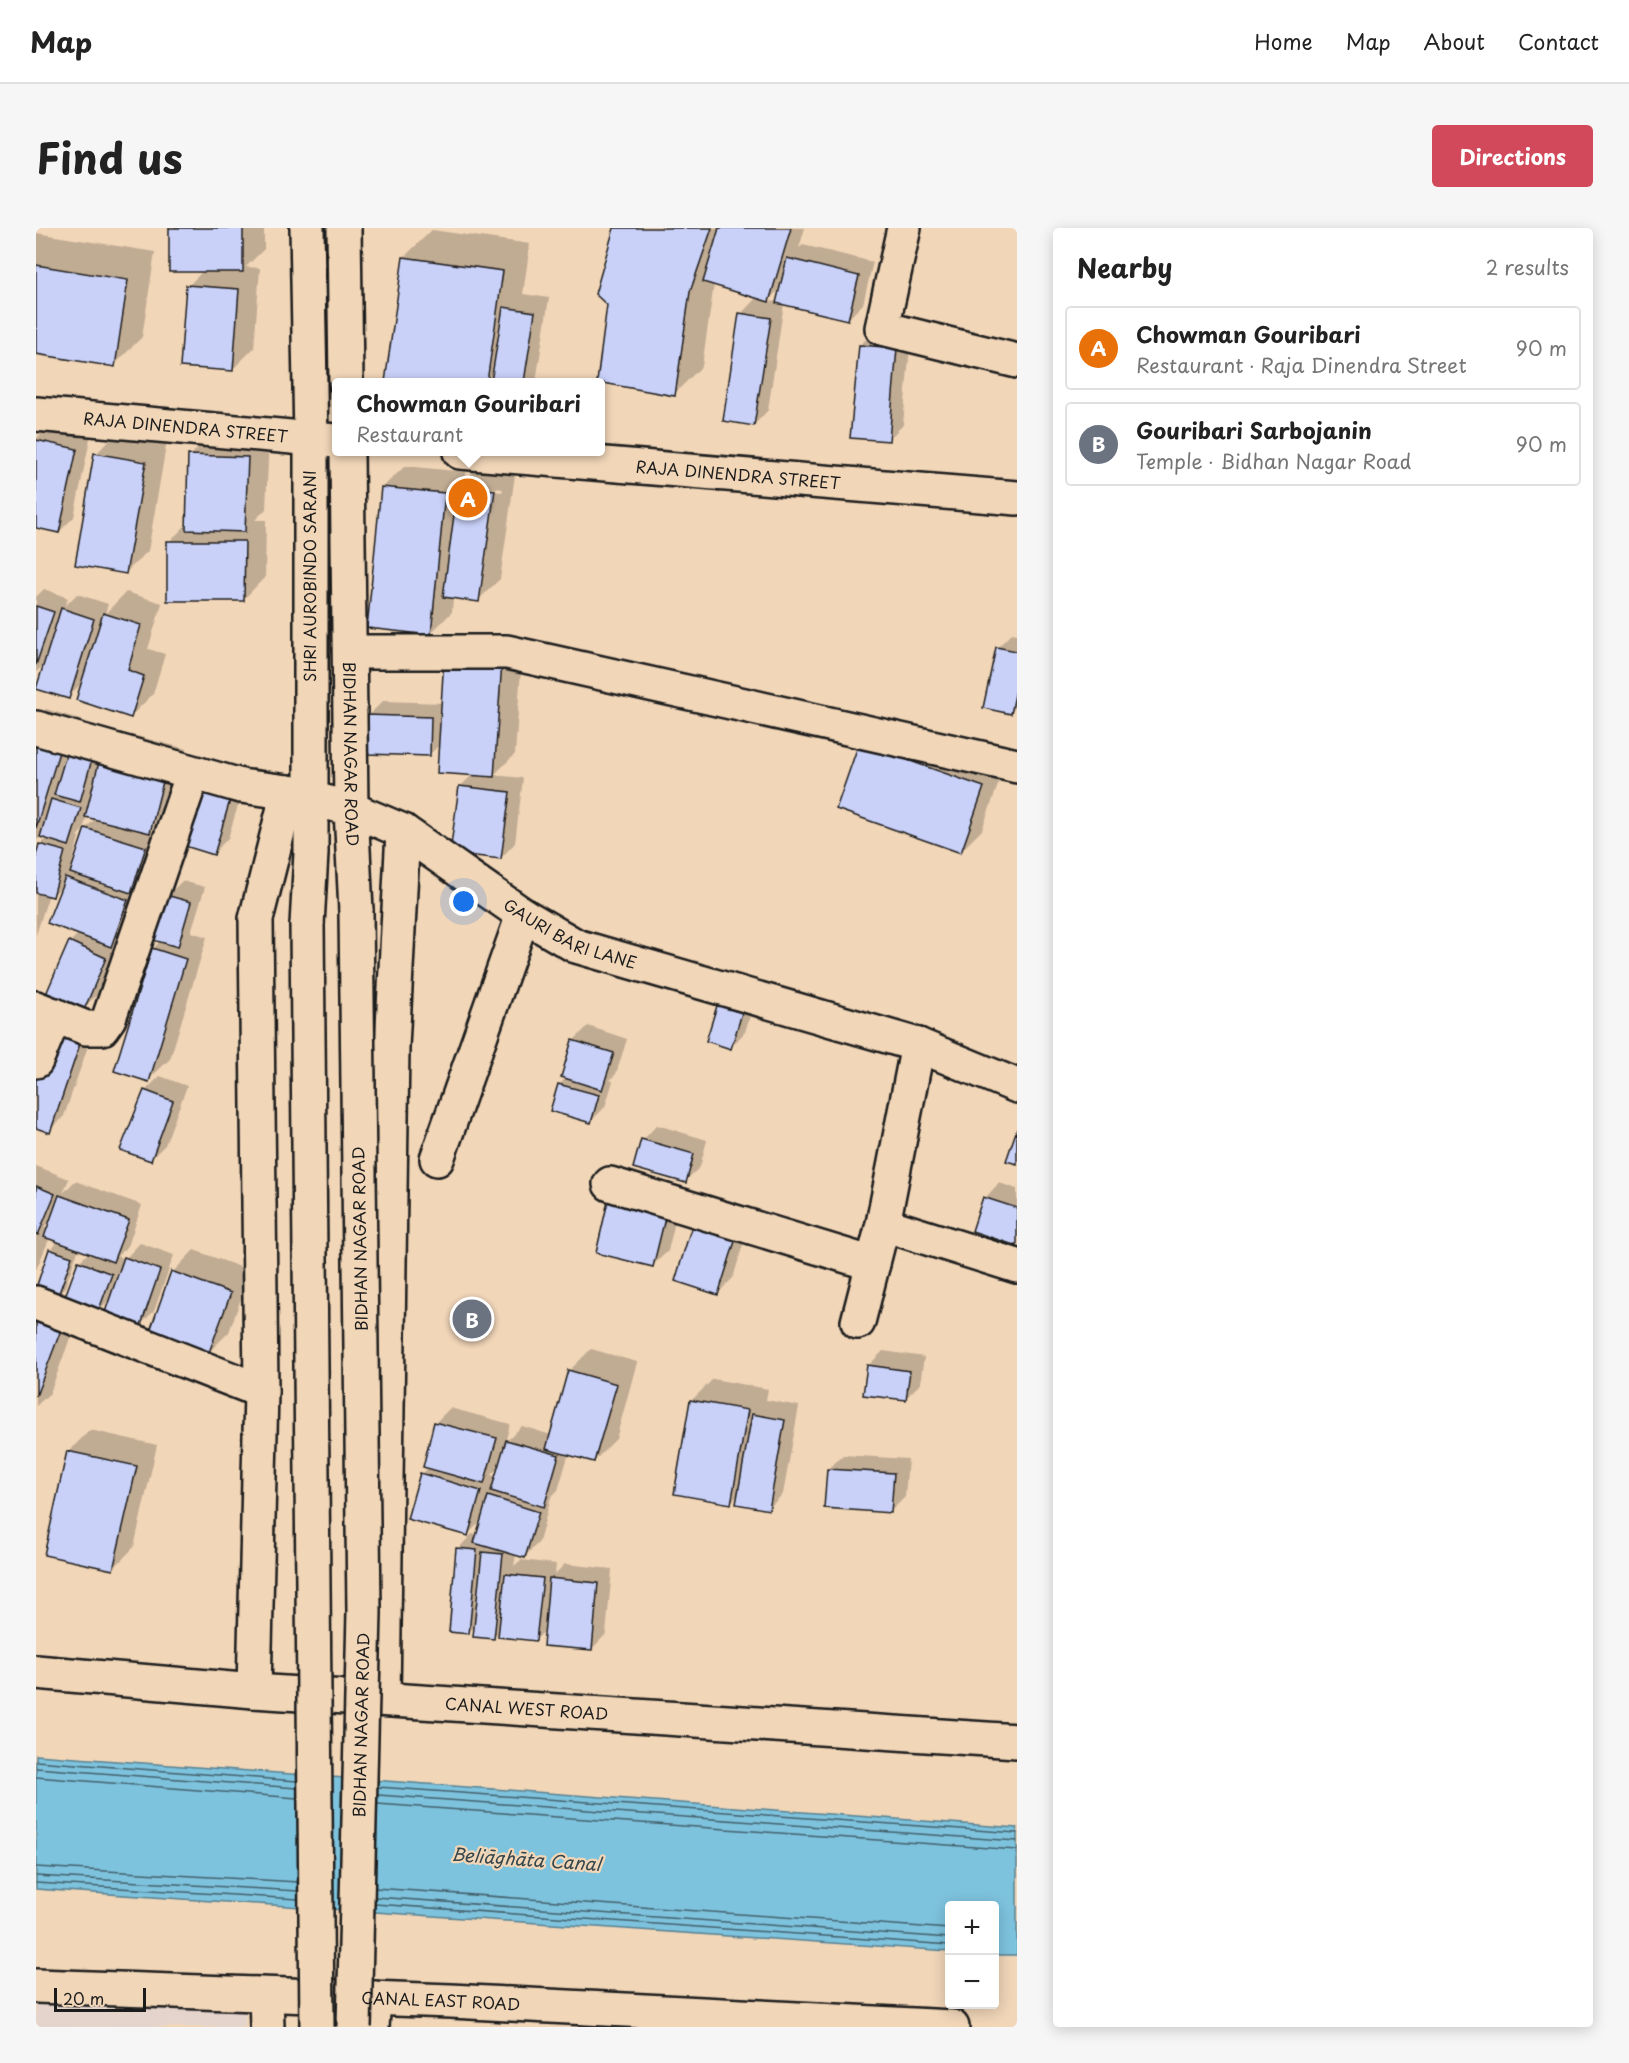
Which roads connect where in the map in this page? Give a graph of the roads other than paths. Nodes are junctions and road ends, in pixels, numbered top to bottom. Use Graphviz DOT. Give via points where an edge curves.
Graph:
graph roads {
  1 [pos="307,228"];
  2 [pos="344,228"];
  3 [pos="904,228"];
  4 [pos="1017,360"];
  5 [pos="346,378"];
  6 [pos="36,414"];
  7 [pos="324,441"];
  8 [pos="347,456"];
  9 [pos="508,456"];
  10 [pos="1017,498"];
  11 [pos="350,652"];
  12 [pos="36,728"];
  13 [pos="1017,766"];
  14 [pos="193,773"];
  15 [pos="299,795"];
  16 [pos="351,809"];
  17 [pos="403,831"];
  18 [pos="523,915"];
  19 [pos="45,1011"];
  20 [pos="918,1045"];
  21 [pos="36,1060"];
  22 [pos="1017,1086"];
  23 [pos="437,1159"];
  24 [pos="610,1184"];
  25 [pos="883,1224"];
  26 [pos="873,1264"];
  27 [pos="1017,1266"];
  28 [pos="36,1303"];
  29 [pos="858,1322"];
  30 [pos="261,1391"];
  31 [pos="36,1672"];
  32 [pos="254,1691"];
  33 [pos="383,1699"];
  34 [pos="1017,1741"];
  35 [pos="36,1986"];
  36 [pos="266,1995"];
  37 [pos="373,2013"];
  38 [pos="267,2027"];
  39 [pos="317,2027"];
  40 [pos="354,2027"];
  41 [pos="952,2027"];
  1 -- 7 [label="main road, SHRI AUROBINDO SARANI"];
  2 -- 5 [label="main road"];
  3 -- 4 [label="main road" via="882,328"];
  6 -- 7 [label="main road, RAJA DINENDRA STREET"];
  7 -- 15 [label="main road, SHRI AUROBINDO SARANI"];
  8 -- 11 [label="main road, BIDHAN NAGAR ROAD"];
  9 -- 10 [label="main road, RAJA DINENDRA STREET"];
  11 -- 13 [label="main road" via="507,652"];
  11 -- 16 [label="main road, BIDHAN NAGAR ROAD"];
  12 -- 14 [label="main road, GAURI BARI LANE"];
  14 -- 15 [label="main road, GAURI BARI LANE"];
  14 -- 19 [label="main road" via="109,1018 102,1028 86,1028"];
  15 -- 16 [label="main road, GAURI BARI LANE"];
  15 -- 30 [label="main road" via="256,920"];
  15 -- 39 [label="main road, SHRI AUROBINDO SARANI, bridge" via="311,853 307,925"];
  16 -- 17 [label="main road, GAURI BARI LANE"];
  16 -- 40 [label="main road, BIDHAN NAGAR ROAD, bridge" via="356,911 364,1612"];
  17 -- 18 [label="main road, GAURI BARI LANE"];
  17 -- 33 [label="main road" via="392,1047"];
  18 -- 20 [label="main road, GAURI BARI LANE" via="576,946"];
  18 -- 23 [label="main road"];
  19 -- 21 [label="main road"];
  20 -- 22 [label="main road, GAURI BARI LANE"];
  20 -- 25 [label="main road"];
  24 -- 26 [label="main road"];
  25 -- 26 [label="main road"];
  25 -- 27 [label="main road"];
  26 -- 29 [label="main road"];
  28 -- 30 [label="main road"];
  30 -- 32 [label="main road"];
  31 -- 32 [label="main road, CANAL WEST ROAD"];
  32 -- 33 [label="main road, CANAL WEST ROAD"];
  33 -- 34 [label="main road, CANAL WEST ROAD"];
  35 -- 36 [label="main road, CANAL EAST ROAD"];
  36 -- 37 [label="main road, CANAL EAST ROAD"];
  36 -- 38 [label="main road"];
  37 -- 41 [label="main road, CANAL EAST ROAD"];
}
